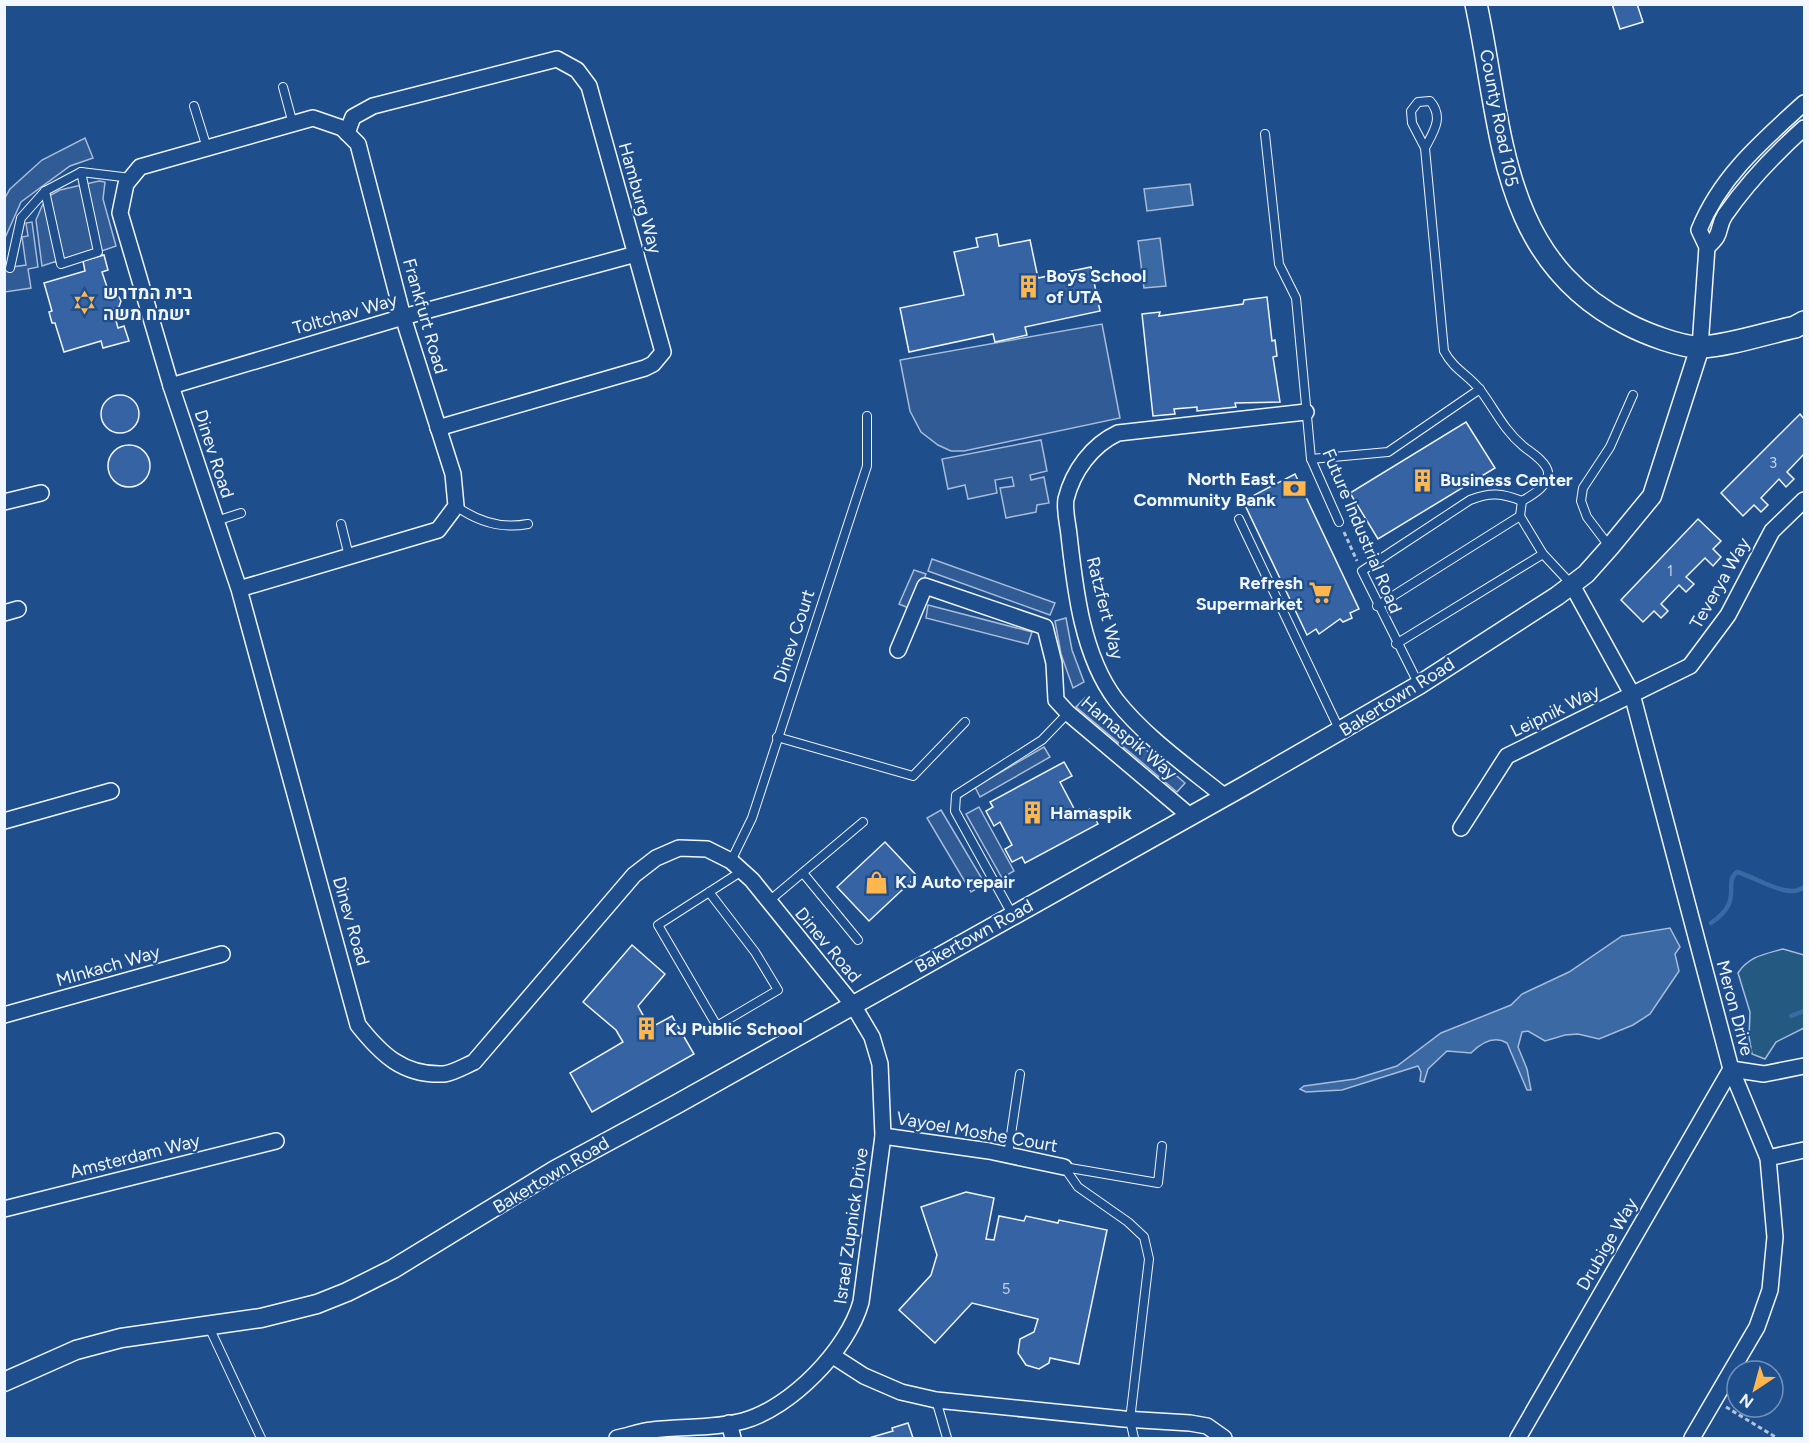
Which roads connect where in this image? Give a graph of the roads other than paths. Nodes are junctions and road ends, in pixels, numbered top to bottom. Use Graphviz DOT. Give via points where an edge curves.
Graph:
graph roads {
  1 [pos="1476,4"];
  2 [pos="283,87"];
  3 [pos="1804,104"];
  4 [pos="194,106"];
  5 [pos="293,124"];
  6 [pos="1804,128"];
  7 [pos="347,133"];
  8 [pos="1265,134"];
  9 [pos="207,148"];
  10 [pos="1425,148"];
  11 [pos="81,172"];
  12 [pos="131,178"];
  13 [pos="45,191"];
  14 [pos="1707,247"];
  15 [pos="636,254"];
  16 [pos="10,268"];
  17 [pos="403,317"];
  18 [pos="1804,322"];
  19 [pos="1700,347"];
  20 [pos="171,386"];
  21 [pos="1480,389"];
  22 [pos="1633,395"];
  23 [pos="1306,412"];
  24 [pos="867,416"];
  25 [pos="438,428"];
  26 [pos="1311,459"];
  27 [pos="41,493"];
  28 [pos="1804,500"];
  29 [pos="1522,501"];
  30 [pos="4,502"];
  31 [pos="456,506"];
  32 [pos="241,513"];
  33 [pos="1520,516"];
  34 [pos="1239,519"];
  35 [pos="216,521"];
  36 [pos="1339,522"];
  37 [pos="341,524"];
  38 [pos="528,524"];
  39 [pos="1610,547"];
  40 [pos="1543,554"];
  41 [pos="349,556"];
  42 [pos="1572,585"];
  43 [pos="238,589"];
  44 [pos="1377,606"];
  45 [pos="1396,644"];
  46 [pos="898,650"];
  47 [pos="1419,685"];
  48 [pos="1632,694"];
  49 [pos="1068,713"];
  50 [pos="965,722"];
  51 [pos="1341,732"];
  52 [pos="777,737"];
  53 [pos="111,791"];
  54 [pos="1225,797"];
  55 [pos="1190,816"];
  56 [pos="4,820"];
  57 [pos="863,822"];
  58 [pos="1461,828"];
  59 [pos="736,866"];
  60 [pos="802,873"];
  61 [pos="709,892"];
  62 [pos="768,902"];
  63 [pos="1012,914"];
  64 [pos="858,940"];
  65 [pos="222,954"];
  66 [pos="853,1005"];
  67 [pos="4,1016"];
  68 [pos="1804,1066"];
  69 [pos="1731,1069"];
  70 [pos="1020,1074"];
  71 [pos="883,1136"];
  72 [pos="276,1141"];
  73 [pos="1162,1146"];
  74 [pos="1804,1150"];
  75 [pos="1008,1155"];
  76 [pos="1768,1158"];
  77 [pos="1064,1167"];
  78 [pos="4,1209"];
  79 [pos="208,1326"];
  80 [pos="833,1356"];
  81 [pos="4,1382"];
  82 [pos="936,1400"];
  83 [pos="1130,1420"];
  84 [pos="731,1431"];
  85 [pos="261,1438"];
  86 [pos="617,1438"];
  87 [pos="947,1438"];
  88 [pos="1134,1438"];
  89 [pos="1224,1438"];
  90 [pos="1518,1438"];
  91 [pos="1692,1438"];
  1 -- 19 [label="main road, County Road 105" via="1512,188 1540,246 1578,294 1636,328"];
  2 -- 5 [label="lane"];
  3 -- 14 [label="street" via="1756,146 1708,208 1699,230"];
  4 -- 9 [label="lane"];
  5 -- 7 [label="street" via="313,118"];
  5 -- 9 [label="street"];
  6 -- 14 [label="street" via="1772,156 1723,218 1720,236"];
  7 -- 15 [label="street, Hamburg Way" via="353,117 373,106 511,69 562,60 577,70 589,86"];
  7 -- 17 [label="street, Frankfurt Road" via="358,144"];
  8 -- 23 [label="lane, Future Industrial Road" via="1279,264 1296,298"];
  9 -- 12 [label="street" via="140,167"];
  10 -- 10 [label="lane" via="1438,120 1430,101 1418,102 1411,111 1412,123"];
  10 -- 21 [label="lane" via="1444,351 1452,366"];
  11 -- 12 [label="lane"];
  11 -- 13 [label="lane"];
  11 -- 13 [label="lane" via="98,252 61,264"];
  12 -- 20 [label="street, Dinev Road" via="120,213"];
  13 -- 16 [label="lane" via="21,218"];
  14 -- 19 [label="street"];
  15 -- 17 [label="street, Toltchav Way"];
  15 -- 25 [label="street, Hamburg Way" via="663,352 653,364"];
  17 -- 20 [label="street, Toltchav Way"];
  17 -- 25 [label="street, Frankfurt Road"];
  18 -- 19 [label="main road"];
  19 -- 39 [label="street, Bakertown Road" via="1652,496"];
  20 -- 35 [label="street, Dinev Road"];
  21 -- 26 [label="lane" via="1388,452"];
  21 -- 29 [label="lane" via="1509,434 1548,471 1535,493"];
  22 -- 39 [label="lane" via="1610,447 1583,488 1581,501 1587,517"];
  23 -- 26 [label="lane, Future Industrial Road"];
  23 -- 54 [label="street, Ratzfert Way" via="1118,433 1102,440 1087,456 1066,501 1074,579 1093,658 1115,698 1134,720"];
  24 -- 52 [label="lane, Dinev Court" via="867,466"];
  25 -- 31 [label="street, Frankfurt Road" via="453,474"];
  26 -- 36 [label="lane, Future Industrial Road"];
  27 -- 30 [label="street"];
  28 -- 48 [label="street, Teverya Way" via="1772,531 1728,615 1690,666"];
  29 -- 33 [label="lane"];
  29 -- 44 [label="lane, Future Industrial Road" via="1503,493 1470,500 1362,571"];
  31 -- 38 [label="lane" via="471,517 494,524"];
  31 -- 41 [label="street" via="438,530"];
  32 -- 35 [label="lane"];
  33 -- 40 [label="lane"];
  33 -- 44 [label="lane"];
  34 -- 51 [label="lane"];
  35 -- 43 [label="street, Dinev Road"];
  37 -- 41 [label="lane"];
  39 -- 42 [label="street, Bakertown Road"];
  40 -- 42 [label="lane"];
  40 -- 45 [label="lane"];
  41 -- 43 [label="street"];
  42 -- 47 [label="street, Bakertown Road"];
  42 -- 48 [label="street, Meron Drive"];
  43 -- 59 [label="street, Dinev Road" via="358,1025 380,1053 400,1065 411,1071 445,1074 474,1062 634,875 656,858 679,848 707,849"];
  44 -- 45 [label="lane, Future Industrial Road"];
  45 -- 47 [label="lane, Future Industrial Road"];
  46 -- 49 [label="street, Hamaspik Way" via="925,586 1045,627 1054,663 1056,700"];
  47 -- 51 [label="street, Bakertown Road"];
  48 -- 58 [label="street, Leipnik Way" via="1507,756"];
  48 -- 69 [label="street, Meron Drive"];
  49 -- 55 [label="street, Hamaspik Way"];
  49 -- 63 [label="lane" via="1042,740 968,785 954,801 955,811"];
  50 -- 52 [label="lane" via="913,776"];
  51 -- 54 [label="street, Bakertown Road"];
  52 -- 59 [label="lane, Dinev Court"];
  53 -- 56 [label="street"];
  54 -- 55 [label="street, Bakertown Road"];
  55 -- 63 [label="street, Bakertown Road"];
  57 -- 60 [label="lane"];
  59 -- 61 [label="lane"];
  59 -- 62 [label="street, Dinev Road"];
  60 -- 62 [label="lane"];
  60 -- 64 [label="lane"];
  61 -- 61 [label="lane" via="658,925 717,1026 778,990 756,951"];
  62 -- 66 [label="street, Dinev Road"];
  63 -- 66 [label="street, Bakertown Road"];
  65 -- 67 [label="street, MInkach Way"];
  66 -- 71 [label="street, Israel Zupnick Drive" via="872,1037 880,1064"];
  66 -- 79 [label="street, Bakertown Road" via="555,1170 393,1269 347,1292 261,1318"];
  68 -- 69 [label="street" via="1764,1074"];
  69 -- 76 [label="street, Meron Drive"];
  69 -- 90 [label="street, Drubige Way"];
  70 -- 75 [label="lane"];
  71 -- 75 [label="street, Vayoel Moshe Court"];
  71 -- 80 [label="street, Israel Zupnick Drive" via="861,1302 856,1320"];
  72 -- 78 [label="street, Amsterdam Way"];
  73 -- 77 [label="lane" via="1158,1183"];
  74 -- 76 [label="street"];
  75 -- 77 [label="street, Vayoel Moshe Court"];
  76 -- 91 [label="street, Meron Drive" via="1775,1237 1770,1290 1756,1327"];
  77 -- 83 [label="lane" via="1077,1187 1128,1221 1144,1237 1149,1258"];
  79 -- 81 [label="street, Bakertown Road" via="121,1338 76,1350"];
  79 -- 85 [label="lane"];
  80 -- 82 [label="street" via="864,1376 901,1392"];
  80 -- 84 [label="street, Israel Zupnick Drive" via="773,1407"];
  82 -- 83 [label="street"];
  82 -- 87 [label="lane"];
  83 -- 88 [label="lane"];
  83 -- 89 [label="street" via="1207,1426"];
  84 -- 86 [label="street, Israel Zupnick Drive" via="651,1430"];
}
